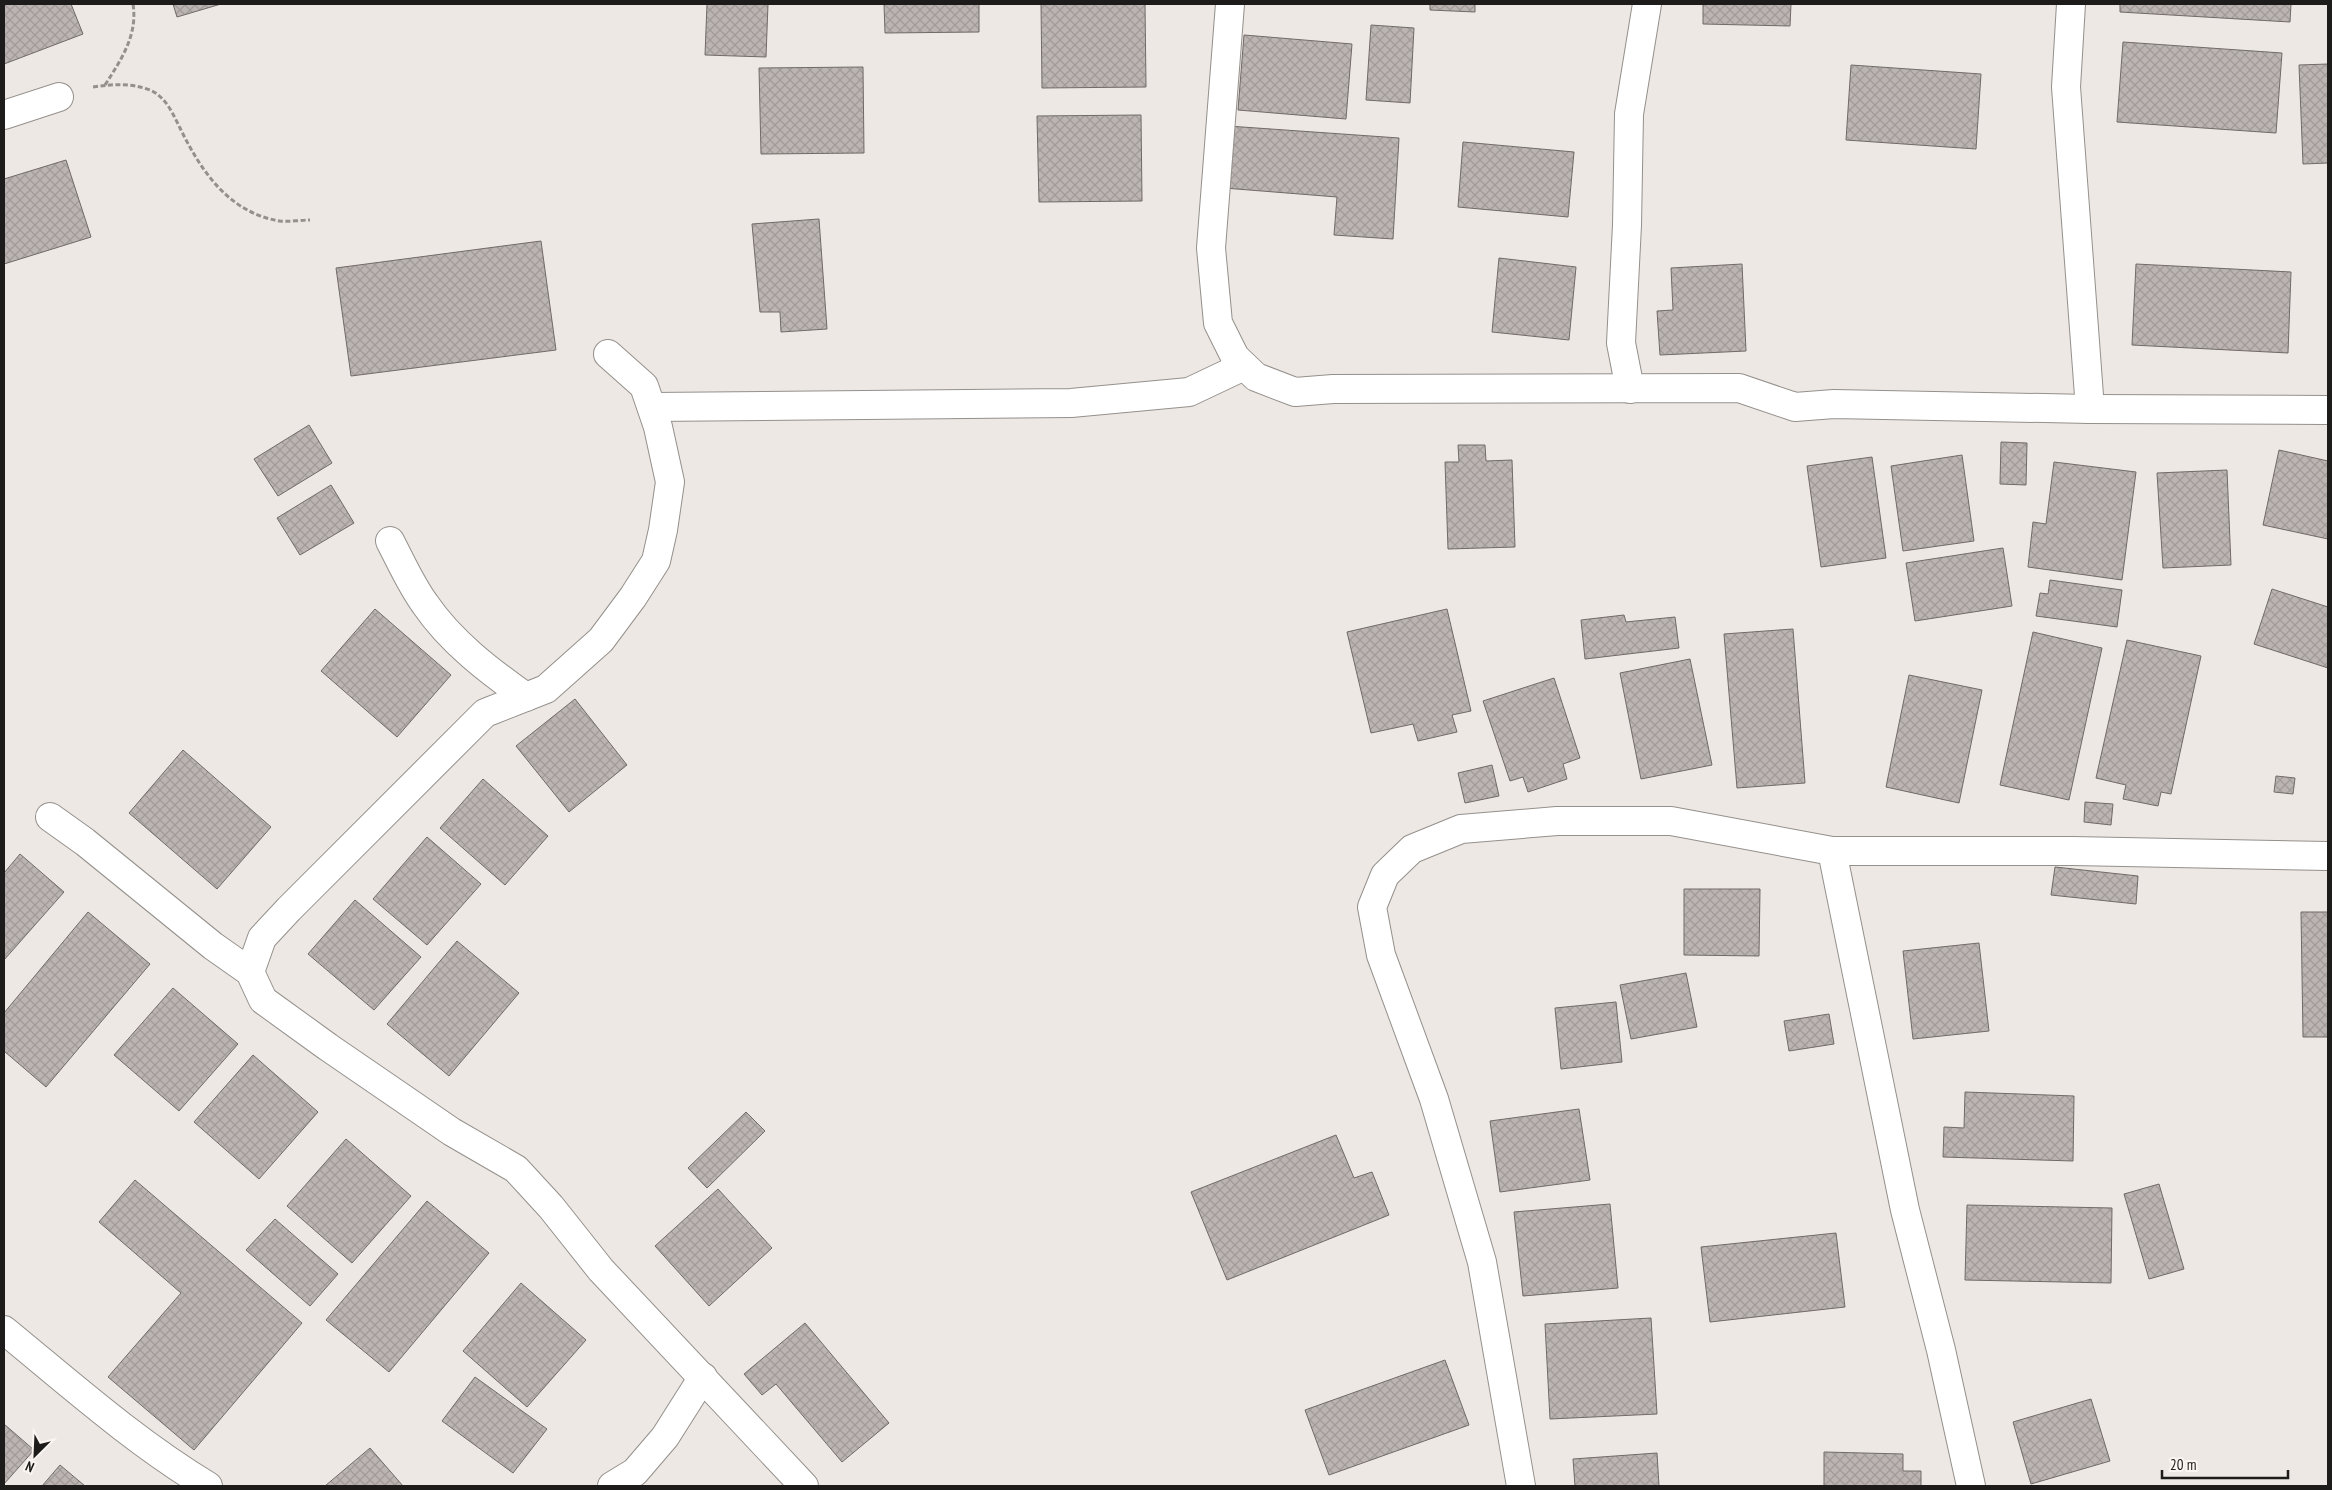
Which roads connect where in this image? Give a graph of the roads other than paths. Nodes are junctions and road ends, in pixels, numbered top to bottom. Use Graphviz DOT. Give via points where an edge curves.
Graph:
graph roads {
  1 [pos="1230,4"];
  2 [pos="1647,4"];
  3 [pos="2071,4"];
  4 [pos="59,97"];
  5 [pos="4,115"];
  6 [pos="608,354"];
  7 [pos="1244,366"];
  8 [pos="1630,388"];
  9 [pos="652,407"];
  10 [pos="2090,409"];
  11 [pos="2328,410"];
  12 [pos="390,541"];
  13 [pos="526,697"];
  14 [pos="50,817"];
  15 [pos="1832,851"];
  16 [pos="2328,856"];
  17 [pos="250,972"];
  18 [pos="4,1330"];
  19 [pos="703,1377"];
  20 [pos="208,1486"];
  21 [pos="612,1486"];
  22 [pos="804,1486"];
  23 [pos="1521,1486"];
  24 [pos="1971,1486"];
  1 -- 7 [label="street" via="1211,248 1218,323 1235,357"];
  2 -- 8 [label="street" via="1629,114 1621,343"];
  3 -- 10 [label="street" via="2066,87"];
  4 -- 5 [label="street"];
  6 -- 9 [label="street" via="644,386"];
  7 -- 8 [label="street" via="1256,377 1295,392 1333,389"];
  7 -- 9 [label="street" via="1189,392 1071,403"];
  8 -- 10 [label="street" via="1739,388 1795,407 1834,404"];
  9 -- 13 [label="street" via="670,482 656,561 601,640 546,689"];
  10 -- 11 [label="street"];
  12 -- 13 [label="street" via="425,605 460,645 490,672"];
  13 -- 17 [label="street" via="485,713 262,938"];
  14 -- 17 [label="street"];
  15 -- 16 [label="street"];
  15 -- 23 [label="street" via="1671,821 1558,822 1461,829 1412,849 1386,875 1372,907 1381,955 1434,1098 1482,1262"];
  15 -- 24 [label="street" via="1905,1210"];
  17 -- 19 [label="street" via="263,1000 452,1132 516,1169 601,1270"];
  18 -- 20 [label="street" via="94,1404 178,1468"];
  19 -- 21 [label="street" via="665,1437 635,1472"];
  19 -- 22 [label="street"];
}
